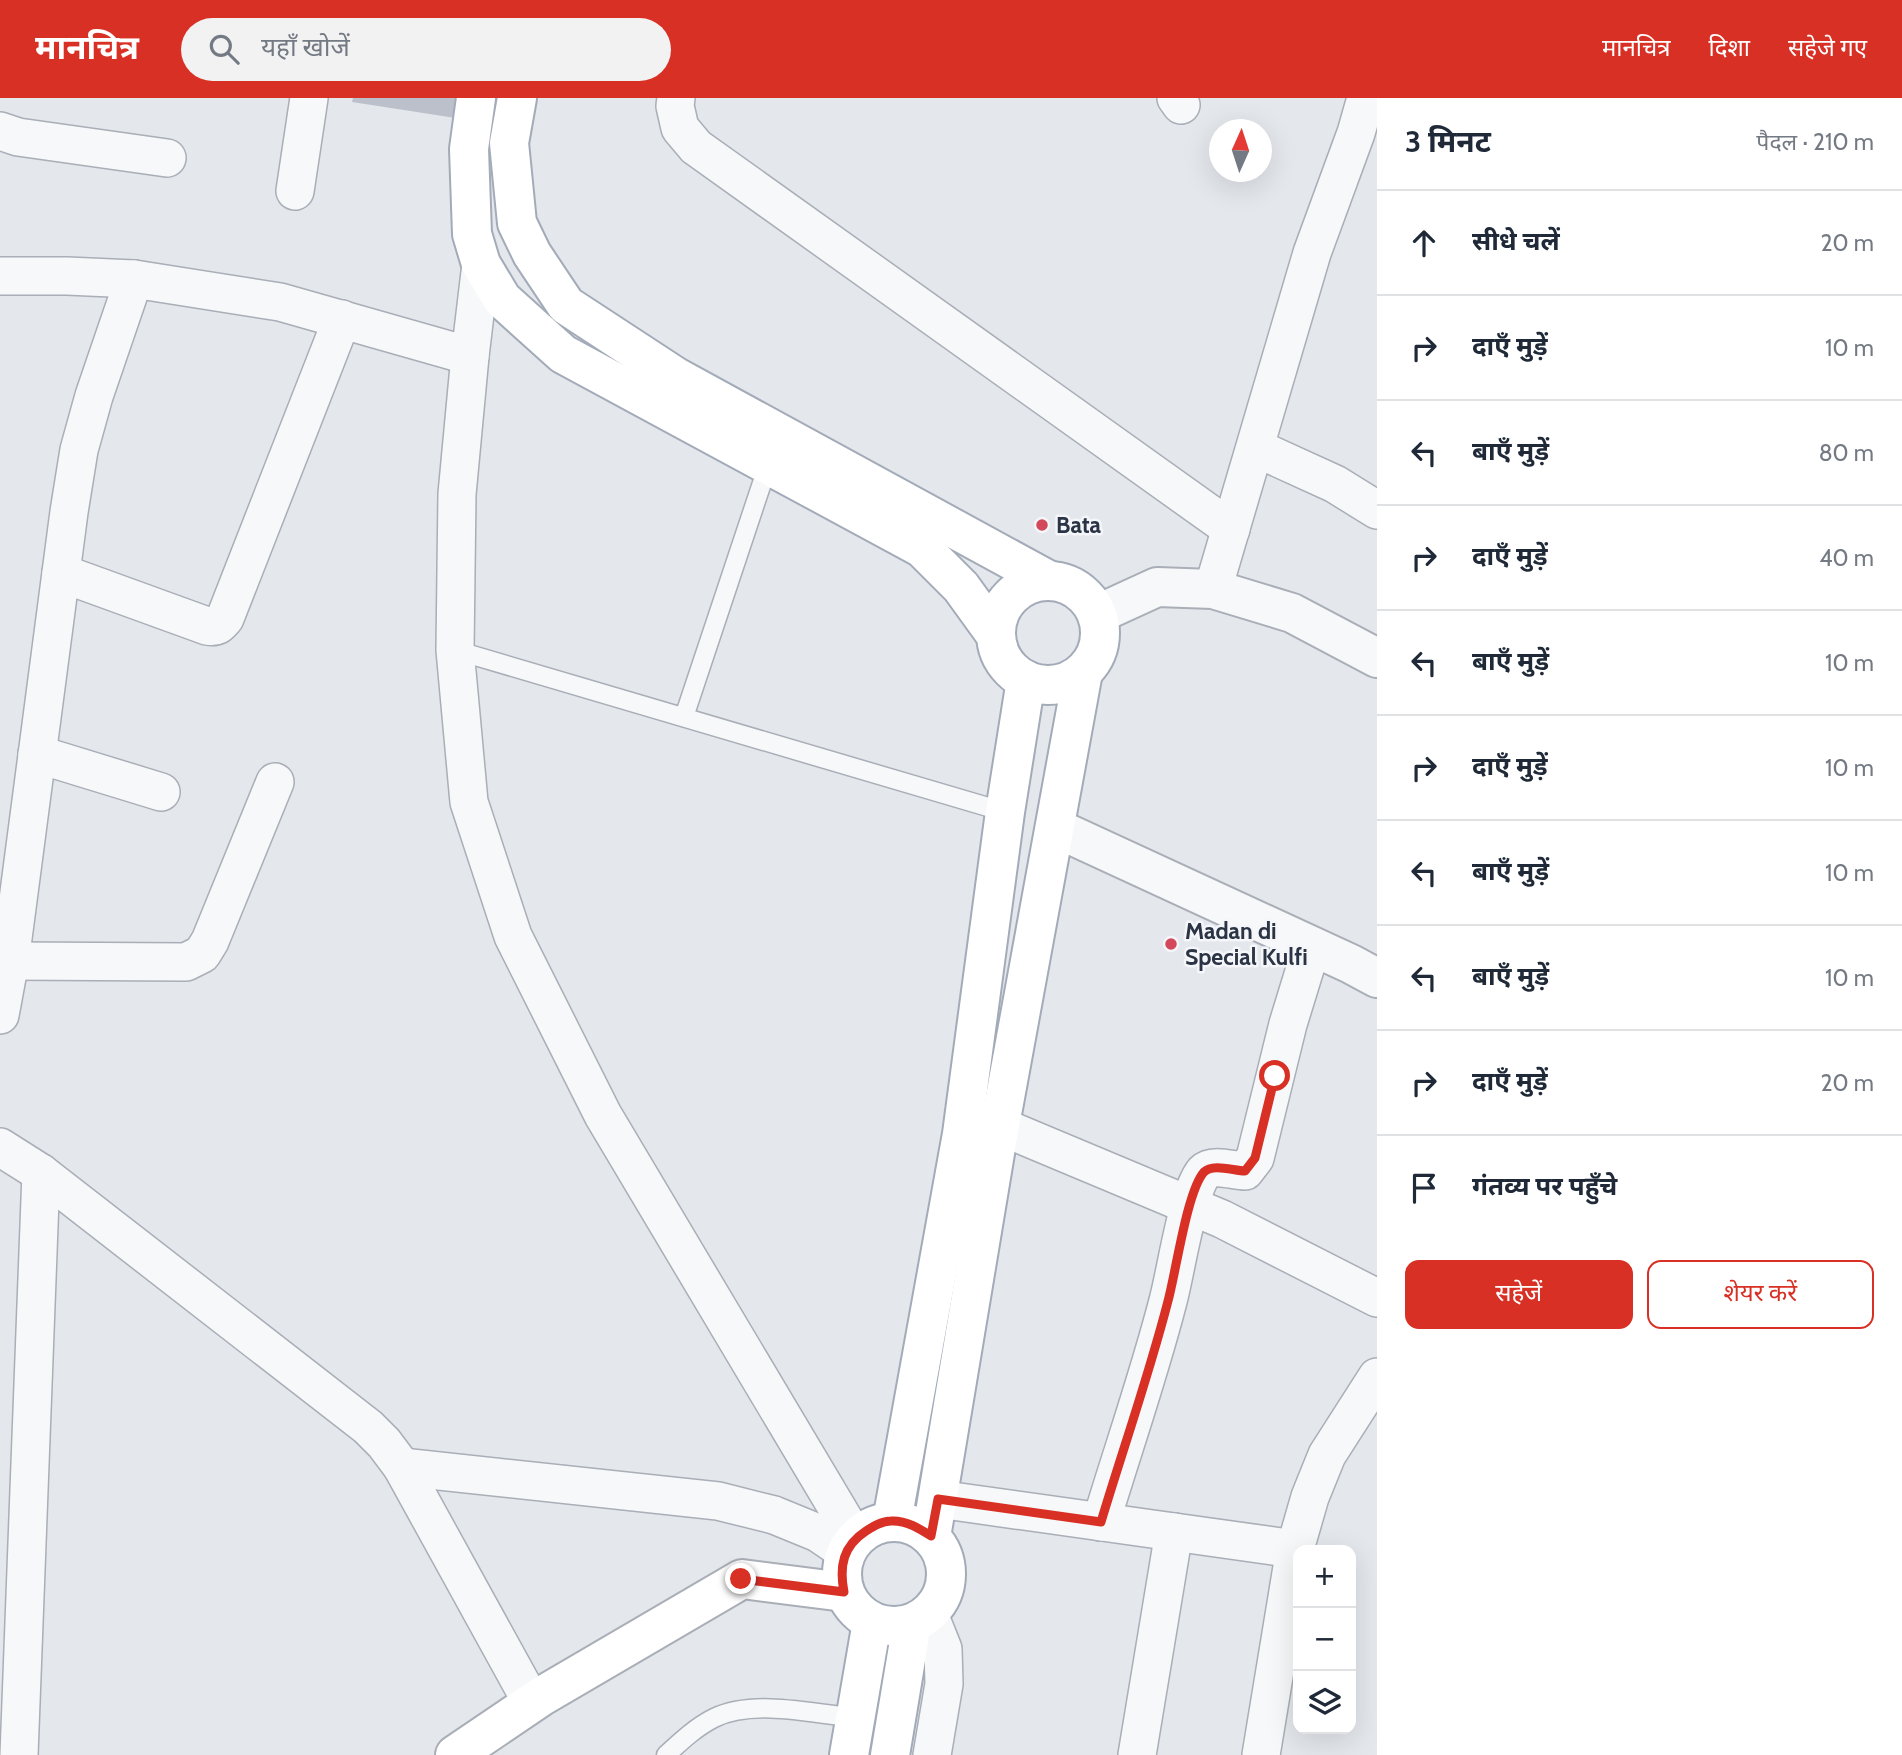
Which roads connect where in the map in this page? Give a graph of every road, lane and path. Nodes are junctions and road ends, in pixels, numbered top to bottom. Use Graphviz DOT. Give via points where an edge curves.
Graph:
graph roads {
  1 [pos="309,98"];
  2 [pos="476,98"];
  3 [pos="517,98"];
  4 [pos="676,98"];
  5 [pos="1366,98"];
  6 [pos="0,131"];
  7 [pos="1366,135"];
  8 [pos="167,158"];
  9 [pos="295,191"];
  10 [pos="481,264"];
  11 [pos="0,276"];
  12 [pos="134,279"];
  13 [pos="342,318"];
  14 [pos="470,356"];
  15 [pos="1256,448"];
  16 [pos="768,465"];
  17 [pos="1377,510"];
  18 [pos="1231,529"];
  19 [pos="61,573"];
  20 [pos="1048,580"];
  21 [pos="1213,589"];
  22 [pos="1098,614"];
  23 [pos="995,634"];
  24 [pos="455,650"];
  25 [pos="1377,658"];
  26 [pos="1083,672"];
  27 [pos="1026,680"];
  28 [pos="684,717"];
  29 [pos="37,754"];
  30 [pos="275,782"];
  31 [pos="161,792"];
  32 [pos="1005,812"];
  33 [pos="1056,828"];
  34 [pos="1311,946"];
  35 [pos="1377,978"];
  36 [pos="4,984"];
  37 [pos="1000,1126"];
  38 [pos="0,1147"];
  39 [pos="41,1174"];
  40 [pos="1190,1205"];
  41 [pos="1377,1298"];
  42 [pos="1377,1377"];
  43 [pos="402,1467"];
  44 [pos="938,1499"];
  45 [pos="892,1521"];
  46 [pos="1101,1522"];
  47 [pos="1174,1532"];
  48 [pos="931,1536"];
  49 [pos="851,1545"];
  50 [pos="1296,1545"];
  51 [pos="1293,1549"];
  52 [pos="13,1562"];
  53 [pos="1293,1564"];
  54 [pos="844,1592"];
  55 [pos="921,1618"];
  56 [pos="872,1622"];
  57 [pos="532,1703"];
  58 [pos="855,1718"];
  59 [pos="1268,1753"];
  60 [pos="19,1755"];
  61 [pos="455,1755"];
  62 [pos="666,1755"];
  63 [pos="849,1755"];
  64 [pos="890,1755"];
  65 [pos="932,1755"];
  66 [pos="1137,1755"];
  1 -- 9 [label="street"];
  2 -- 10 [label="main road" via="469,149 472,234"];
  3 -- 20 [label="main road" via="509,143 517,223 566,305 676,377"];
  4 -- 18 [label="street" via="680,128 696,147"];
  5 -- 7 [label="street"];
  6 -- 8 [label="street"];
  7 -- 15 [label="street" via="1312,253"];
  10 -- 14 [label="street"];
  10 -- 16 [label="main road" via="502,299 563,354"];
  11 -- 12 [label="street"];
  12 -- 13 [label="street" via="280,302"];
  12 -- 19 [label="street" via="79,450"];
  13 -- 14 [label="street"];
  13 -- 19 [label="street" via="219,625 207,626"];
  14 -- 24 [label="street" via="457,495"];
  15 -- 17 [label="street" via="1335,484"];
  15 -- 18 [label="street"];
  16 -- 23 [label="main road" via="922,548 961,587"];
  16 -- 28 [label="lane"];
  18 -- 21 [label="street"];
  19 -- 29 [label="street"];
  20 -- 22 [label="main road" via="1070,584"];
  20 -- 23 [label="main road" via="1030,583 1009,596"];
  21 -- 22 [label="street" via="1157,587"];
  21 -- 25 [label="street" via="1292,613"];
  22 -- 26 [label="main road" via="1101,635 1096,655"];
  23 -- 27 [label="main road" via="1007,666"];
  24 -- 28 [label="lane"];
  24 -- 49 [label="street" via="469,802 513,936 603,1115"];
  26 -- 27 [label="main road" via="1066,682 1043,685"];
  26 -- 33 [label="main road"];
  27 -- 32 [label="main road"];
  28 -- 32 [label="lane"];
  29 -- 31 [label="street"];
  29 -- 36 [label="street"];
  30 -- 36 [label="street" via="202,954 186,962"];
  32 -- 45 [label="main road" via="962,1134"];
  33 -- 34 [label="street"];
  33 -- 37 [label="main road"];
  34 -- 35 [label="street"];
  34 -- 40 [label="street" via="1255,1158 1245,1171 1208,1169"];
  37 -- 40 [label="street"];
  37 -- 44 [label="main road"];
  38 -- 39 [label="street"];
  39 -- 43 [label="street" via="369,1427"];
  39 -- 52 [label="street"];
  40 -- 41 [label="street"];
  40 -- 46 [label="street" via="1168,1301"];
  42 -- 50 [label="street" via="1327,1455"];
  43 -- 49 [label="street" via="718,1500 774,1515"];
  43 -- 57 [label="street"];
  44 -- 46 [label="street"];
  44 -- 48 [label="main road"];
  45 -- 48 [label="main road" via="916,1526"];
  45 -- 49 [label="main road" via="876,1525"];
  46 -- 47 [label="street"];
  47 -- 51 [label="street"];
  47 -- 66 [label="street"];
  48 -- 55 [label="main road" via="944,1555 947,1576 942,1596"];
  49 -- 54 [label="main road" via="841,1575"];
  52 -- 60 [label="street"];
  53 -- 59 [label="street"];
  54 -- 56 [label="main road" via="853,1608"];
  54 -- 57 [label="main road" via="741,1579"];
  55 -- 56 [label="main road" via="890,1627"];
  55 -- 64 [label="main road"];
  55 -- 65 [label="street" via="943,1649 944,1684"];
  56 -- 58 [label="main road"];
  57 -- 61 [label="main road"];
  58 -- 62 [label="lane" via="739,1709 713,1718"];
  58 -- 63 [label="main road"];
}
